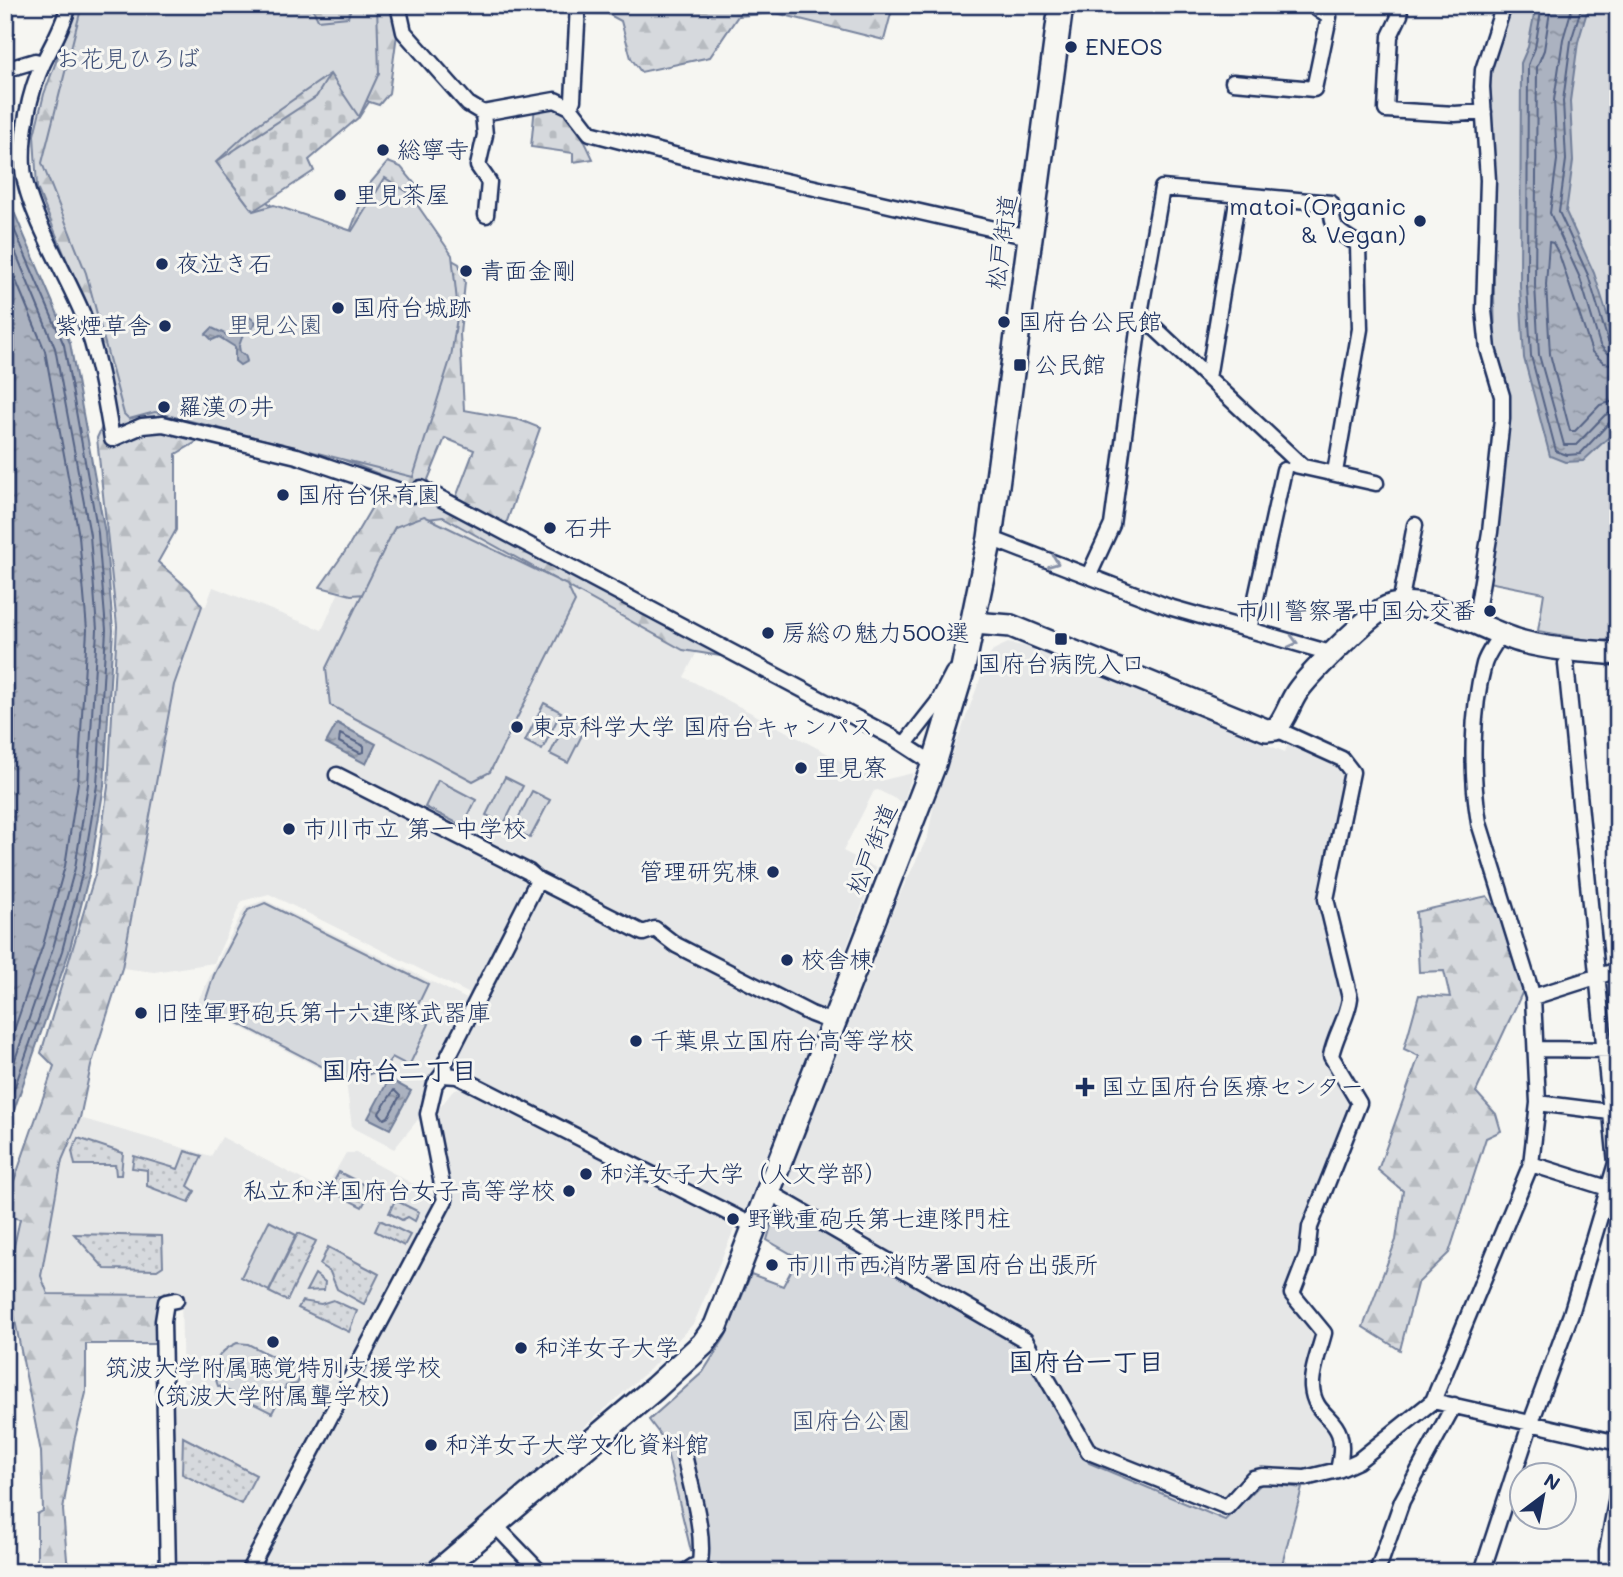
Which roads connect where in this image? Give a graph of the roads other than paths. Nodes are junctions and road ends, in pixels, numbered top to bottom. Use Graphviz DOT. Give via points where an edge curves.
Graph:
graph roads {
  1 [pos="69,5"];
  2 [pos="398,5"];
  3 [pos="578,5"];
  4 [pos="1061,5"];
  5 [pos="1312,5"];
  6 [pos="1392,5"];
  7 [pos="1504,5"];
  8 [pos="43,63"];
  9 [pos="5,70"];
  10 [pos="1233,82"];
  11 [pos="570,107"];
  12 [pos="1484,112"];
  13 [pos="483,113"];
  14 [pos="1238,196"];
  15 [pos="486,215"];
  16 [pos="1029,237"];
  17 [pos="1140,314"];
  18 [pos="1208,378"];
  19 [pos="1302,466"];
  20 [pos="1335,472"];
  21 [pos="1376,483"];
  22 [pos="1415,525"];
  23 [pos="990,538"];
  24 [pos="1089,575"];
  25 [pos="1400,604"];
  26 [pos="1475,623"];
  27 [pos="973,630"];
  28 [pos="1249,630"];
  29 [pos="1500,635"];
  30 [pos="1334,654"];
  31 [pos="1614,657"];
  32 [pos="1566,663"];
  33 [pos="1276,729"];
  34 [pos="905,744"];
  35 [pos="934,764"];
  36 [pos="337,775"];
  37 [pos="538,880"];
  38 [pos="1618,970"];
  39 [pos="1598,977"];
  40 [pos="1532,996"];
  41 [pos="832,1022"];
  42 [pos="1537,1049"];
  43 [pos="1611,1049"];
  44 [pos="447,1074"];
  45 [pos="1538,1103"];
  46 [pos="1614,1113"];
  47 [pos="1531,1164"];
  48 [pos="1614,1190"];
  49 [pos="767,1191"];
  50 [pos="754,1226"];
  51 [pos="176,1300"];
  52 [pos="1433,1401"];
  53 [pos="1454,1405"];
  54 [pos="1531,1422"];
  55 [pos="1618,1443"];
  56 [pos="683,1449"];
  57 [pos="1338,1470"];
  58 [pos="1618,1491"];
  59 [pos="494,1524"];
  60 [pos="697,1570"];
  61 [pos="168,1572"];
  62 [pos="248,1572"];
  63 [pos="438,1572"];
  64 [pos="540,1572"];
  65 [pos="1377,1572"];
  66 [pos="1482,1572"];
  67 [pos="1607,1572"];
  1 -- 8 [label="street" via="57,42"];
  2 -- 13 [label="street" via="404,32 468,104"];
  3 -- 11 [label="street"];
  4 -- 16 [label="main road, 松戸街道"];
  5 -- 10 [label="street" via="1329,17 1314,89"];
  6 -- 12 [label="street" via="1399,15 1390,36 1386,110"];
  7 -- 12 [label="street" via="1483,70"];
  8 -- 9 [label="street"];
  8 -- 34 [label="street" via="27,117 23,168 46,236 84,317 112,439 142,426 163,424 296,456 412,495 421,488"];
  11 -- 13 [label="street" via="547,100"];
  11 -- 16 [label="street" via="590,133"];
  12 -- 26 [label="street" via="1488,180 1484,310 1488,349 1502,396 1502,419"];
  13 -- 15 [label="street" via="485,135 478,166 489,182"];
  14 -- 17 [label="street" via="1162,188"];
  14 -- 18 [label="street"];
  14 -- 20 [label="street" via="1331,203 1337,231 1360,248 1360,329"];
  16 -- 23 [label="main road, 松戸街道"];
  17 -- 18 [label="street"];
  17 -- 24 [label="street" via="1112,525"];
  18 -- 19 [label="street"];
  19 -- 20 [label="street"];
  19 -- 28 [label="street" via="1290,464 1283,470"];
  20 -- 21 [label="street"];
  22 -- 25 [label="street"];
  23 -- 24 [label="street, one-way"];
  23 -- 27 [label="main road, 松戸街道"];
  24 -- 28 [label="street" via="1169,607"];
  25 -- 26 [label="street" via="1427,606"];
  25 -- 30 [label="street" via="1379,612"];
  26 -- 29 [label="street"];
  27 -- 33 [label="street" via="1011,626 1266,730"];
  27 -- 34 [label="street" via="938,702"];
  27 -- 35 [label="main road, 松戸街道"];
  28 -- 30 [label="street, one-way"];
  29 -- 31 [label="street"];
  29 -- 40 [label="street" via="1485,661 1477,701 1475,796 1479,823"];
  30 -- 33 [label="street" via="1298,691"];
  32 -- 39 [label="street"];
  33 -- 57 [label="street" via="1342,759 1352,772 1326,899 1350,998 1331,1056 1359,1103 1310,1227 1307,1255 1292,1294 1324,1334 1311,1385 1315,1400 1342,1435"];
  34 -- 35 [label="street"];
  35 -- 41 [label="main road, 松戸街道"];
  36 -- 37 [label="street"];
  37 -- 41 [label="street" via="643,933 655,929 676,945"];
  37 -- 44 [label="street" via="444,1065"];
  38 -- 39 [label="street"];
  39 -- 40 [label="street"];
  39 -- 43 [label="street"];
  40 -- 42 [label="street"];
  41 -- 49 [label="main road, 松戸街道"];
  42 -- 43 [label="street"];
  42 -- 45 [label="street"];
  43 -- 46 [label="street"];
  44 -- 50 [label="street"];
  44 -- 62 [label="street" via="437,1080 428,1114 445,1200"];
  45 -- 46 [label="street"];
  45 -- 47 [label="street"];
  46 -- 48 [label="street"];
  47 -- 48 [label="street"];
  47 -- 52 [label="street"];
  48 -- 54 [label="street"];
  49 -- 50 [label="main road, 松戸街道"];
  49 -- 57 [label="street" via="1026,1339 1089,1452 1227,1507 1253,1478 1305,1478"];
  50 -- 59 [label="main road, 松戸街道" via="716,1326 704,1344"];
  51 -- 61 [label="street" via="166,1302 163,1321"];
  52 -- 53 [label="street"];
  52 -- 57 [label="street" via="1358,1461"];
  53 -- 54 [label="street"];
  53 -- 65 [label="street" via="1402,1501"];
  54 -- 55 [label="street"];
  54 -- 66 [label="street"];
  56 -- 60 [label="street" via="697,1518 701,1558"];
  58 -- 67 [label="street"];
  59 -- 63 [label="main road, 松戸街道"];
  59 -- 64 [label="street"];
}
